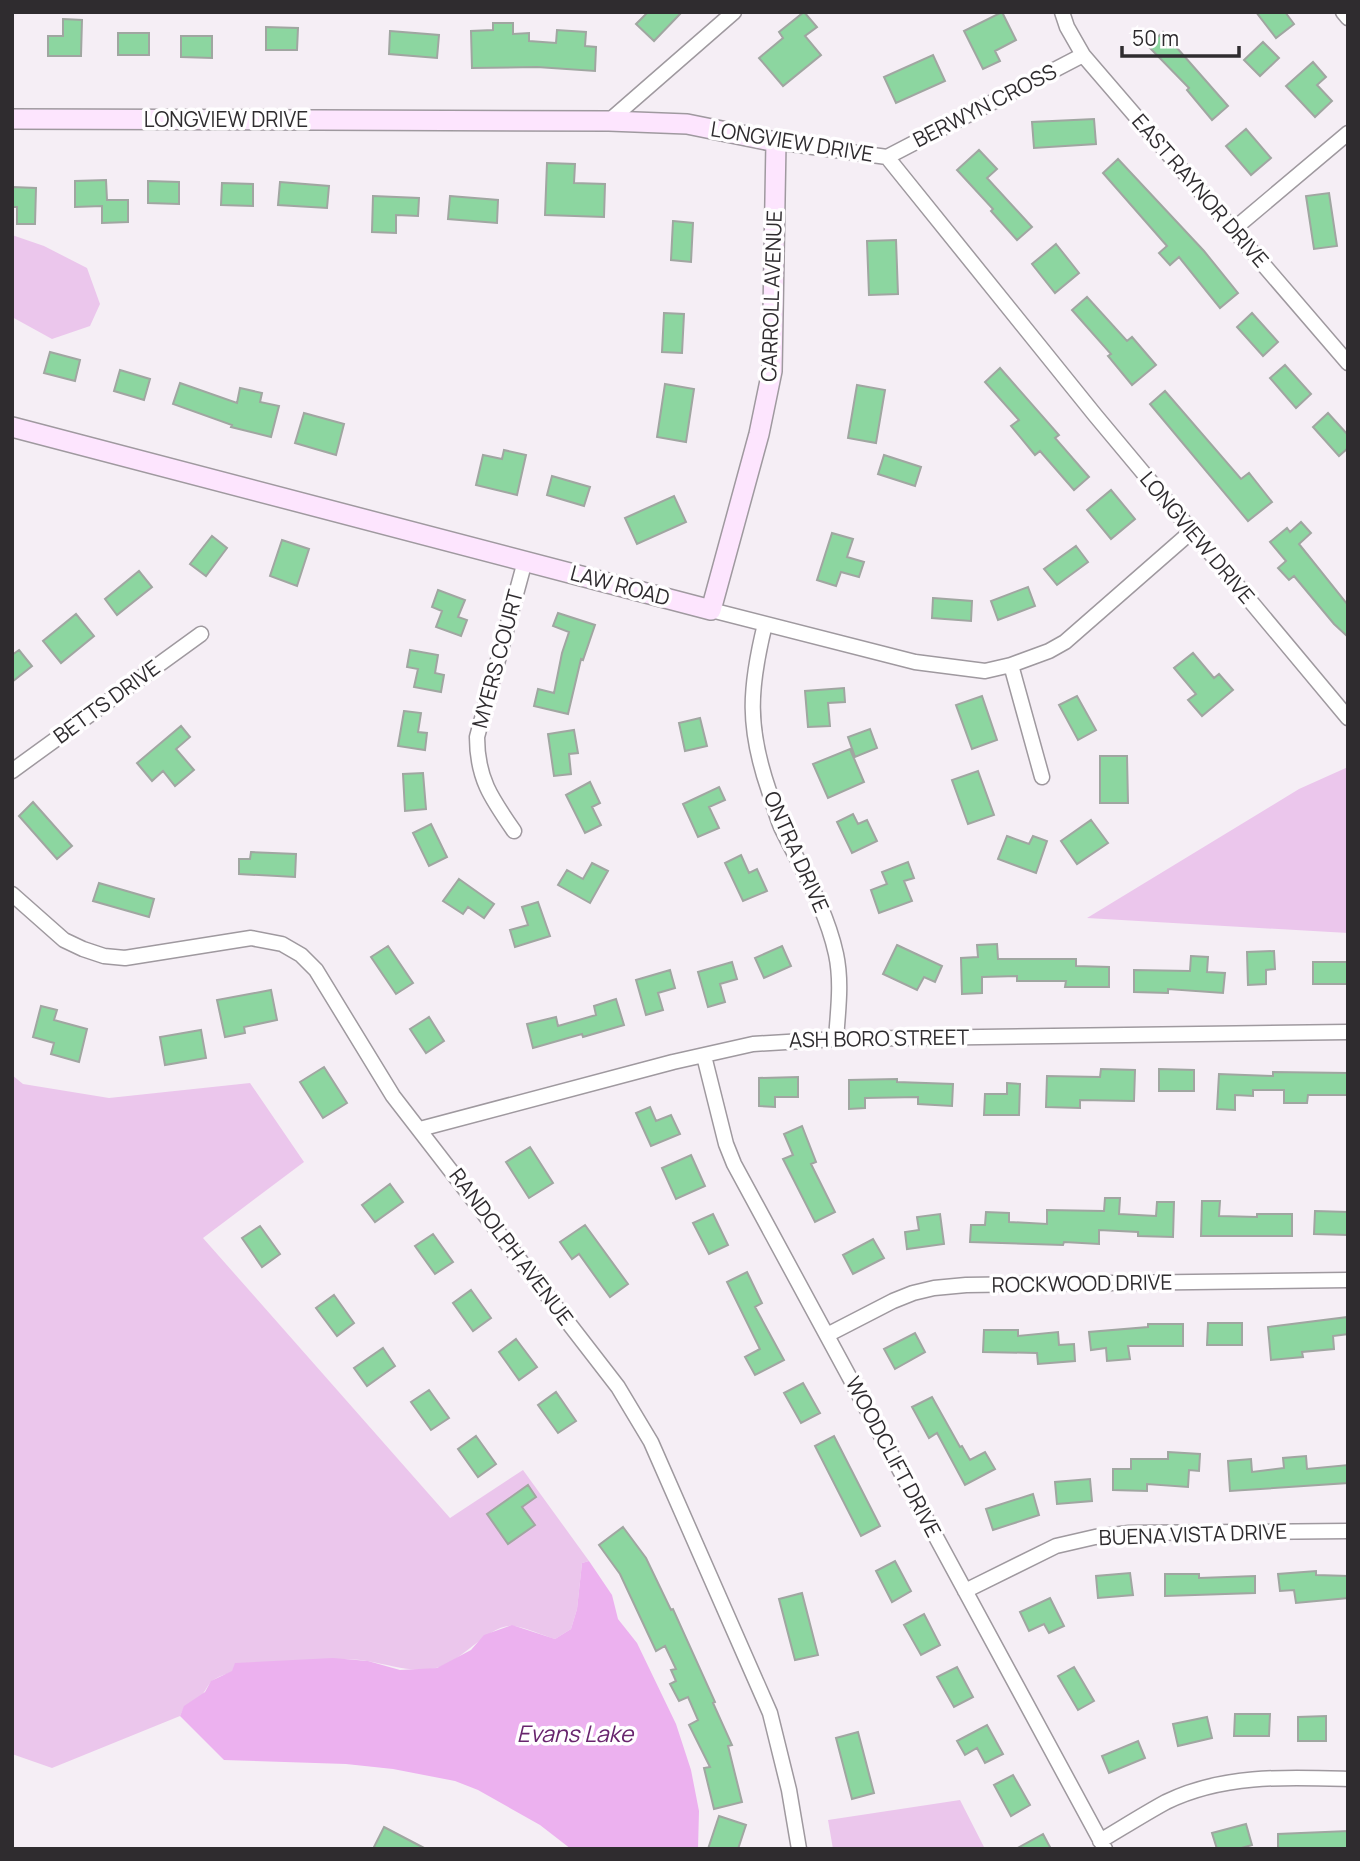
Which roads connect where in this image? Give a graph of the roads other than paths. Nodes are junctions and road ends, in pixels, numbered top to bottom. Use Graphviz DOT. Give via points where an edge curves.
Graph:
graph roads {
  1 [pos="734,12"];
  2 [pos="1062,12"];
  3 [pos="1343,12"];
  4 [pos="1348,18"];
  5 [pos="1083,55"];
  6 [pos="12,119"];
  7 [pos="609,121"];
  8 [pos="1348,133"];
  9 [pos="776,142"];
  10 [pos="887,157"];
  11 [pos="1234,229"];
  12 [pos="1348,363"];
  13 [pos="12,427"];
  14 [pos="1192,531"];
  15 [pos="524,561"];
  16 [pos="711,610"];
  17 [pos="765,624"];
  18 [pos="201,634"];
  19 [pos="1011,665"];
  20 [pos="1348,718"];
  21 [pos="12,771"];
  22 [pos="1042,777"];
  23 [pos="514,831"];
  24 [pos="12,894"];
  25 [pos="1348,1032"];
  26 [pos="836,1039"];
  27 [pos="705,1056"];
  28 [pos="420,1129"];
  29 [pos="1348,1280"];
  30 [pos="827,1335"];
  31 [pos="1348,1531"];
  32 [pos="965,1591"];
  33 [pos="1348,1779"];
  34 [pos="1102,1845"];
  35 [pos="799,1849"];
  1 -- 7 [label="street"];
  2 -- 5 [label="street, EAST RAYNOR DRIVE"];
  3 -- 4 [label="street"];
  5 -- 10 [label="street, BERWYN CROSS"];
  5 -- 11 [label="street, EAST RAYNOR DRIVE"];
  6 -- 7 [label="street, LONGVIEW DRIVE"];
  7 -- 9 [label="street, LONGVIEW DRIVE" via="687,124"];
  8 -- 11 [label="street"];
  9 -- 10 [label="street, LONGVIEW DRIVE"];
  9 -- 16 [label="street, CARROLL AVENUE" via="772,371"];
  10 -- 14 [label="street, LONGVIEW DRIVE"];
  11 -- 12 [label="street, EAST RAYNOR DRIVE"];
  13 -- 15 [label="street, LAW ROAD"];
  14 -- 19 [label="street, LAW ROAD" via="1065,642"];
  14 -- 20 [label="street, LONGVIEW DRIVE"];
  15 -- 16 [label="street, LAW ROAD"];
  15 -- 23 [label="street, MYERS COURT" via="477,737 482,779"];
  16 -- 17 [label="street, LAW ROAD"];
  17 -- 19 [label="street, LAW ROAD" via="936,666 985,671"];
  17 -- 26 [label="street, ONTRA DRIVE" via="751,698 757,751 780,824 811,883 836,952 840,995"];
  18 -- 21 [label="street, BETTS DRIVE"];
  19 -- 22 [label="street"];
  24 -- 28 [label="street, RANDOLPH AVENUE" via="64,940 104,956 125,958 251,938 272,940 292,949 316,970 393,1096"];
  25 -- 26 [label="street, ASH BORO STREET"];
  26 -- 27 [label="street, ASH BORO STREET" via="752,1044"];
  27 -- 28 [label="street, ASH BORO STREET"];
  27 -- 30 [label="street, WOODCLIFT DRIVE" via="734,1164"];
  28 -- 35 [label="street, RANDOLPH AVENUE" via="618,1387 651,1442 770,1713"];
  29 -- 30 [label="street, ROCKWOOD DRIVE" via="934,1288 892,1301"];
  30 -- 32 [label="street, WOODCLIFT DRIVE"];
  31 -- 32 [label="street, BUENA VISTA DRIVE" via="1095,1537 1056,1546"];
  32 -- 34 [label="street, WOODCLIFT DRIVE"];
  33 -- 34 [label="street" via="1271,1778 1208,1788 1167,1802"];
}
